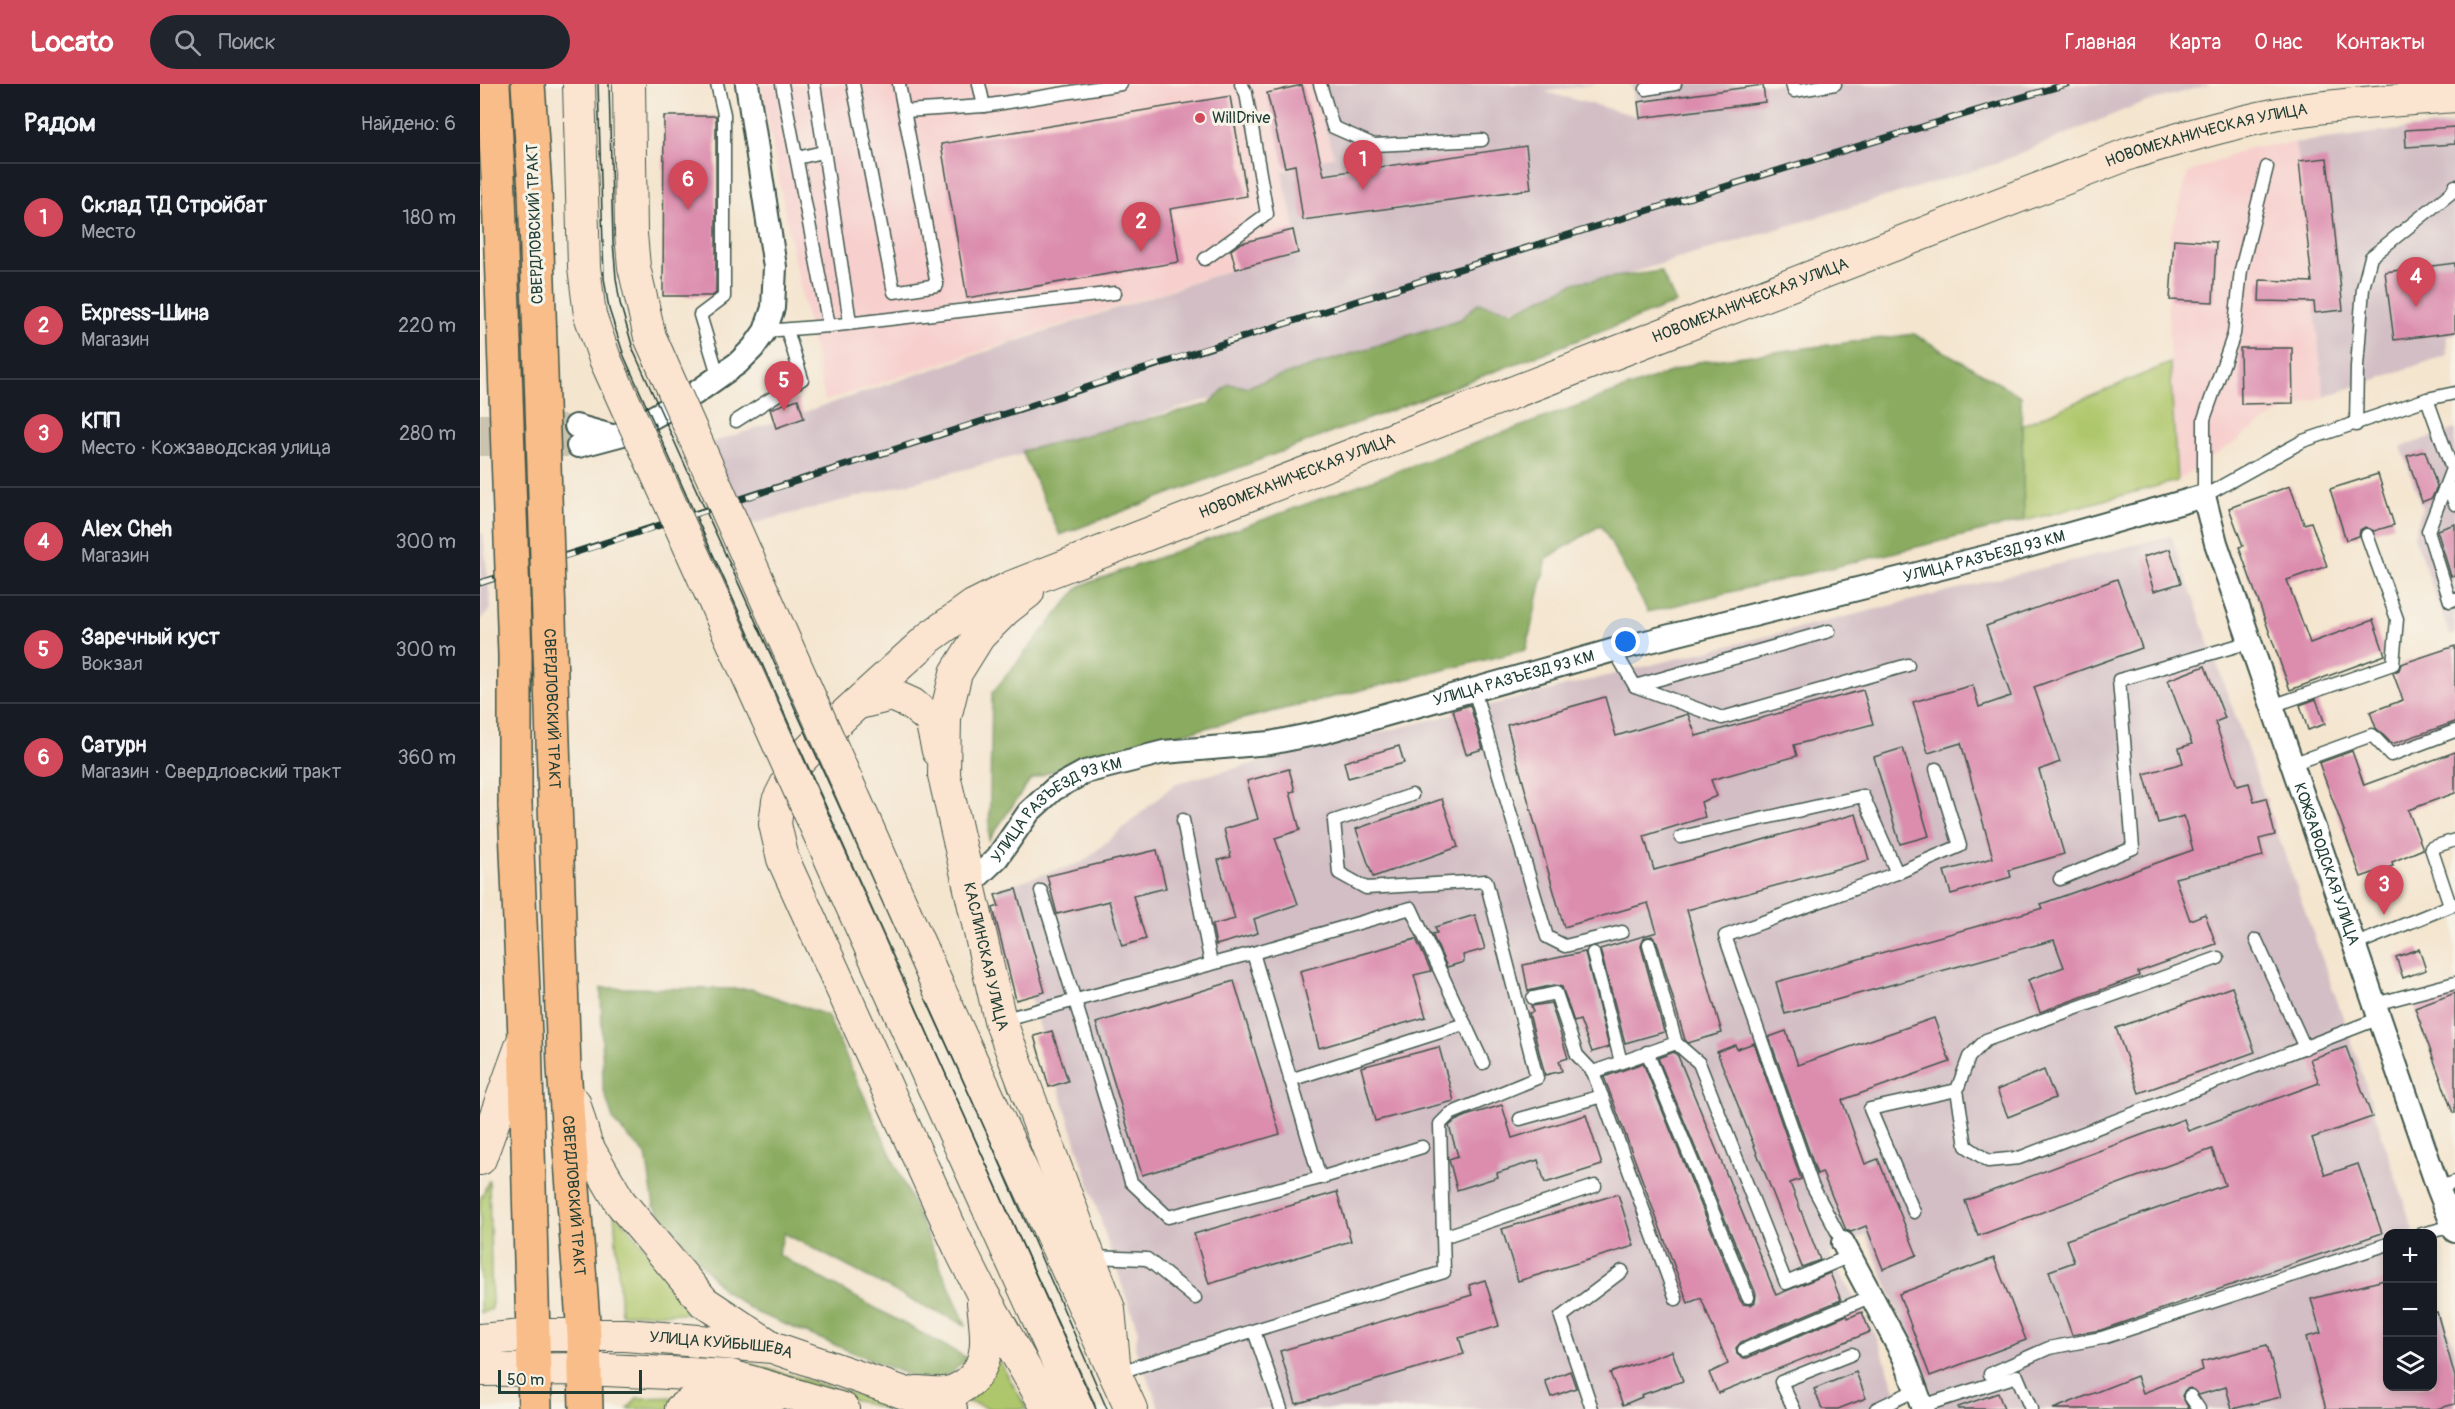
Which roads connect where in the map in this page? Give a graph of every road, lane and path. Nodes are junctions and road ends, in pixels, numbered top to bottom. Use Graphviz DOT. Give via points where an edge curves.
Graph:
graph roads {
  1 [pos="492,84"];
  2 [pos="528,84"];
  3 [pos="579,84"];
  4 [pos="629,84"];
  5 [pos="717,84"];
  6 [pos="747,84"];
  7 [pos="782,84"];
  8 [pos="814,84"];
  9 [pos="853,84"];
  10 [pos="899,84"];
  11 [pos="979,84"];
  12 [pos="1121,84"];
  13 [pos="1241,84"];
  14 [pos="1320,84"];
  15 [pos="1675,84"];
  16 [pos="1792,84"];
  17 [pos="1835,84"];
  18 [pos="1646,89"];
  19 [pos="2455,96"];
  20 [pos="984,106"];
  21 [pos="905,111"];
  22 [pos="1482,140"];
  23 [pos="823,152"];
  24 [pos="796,158"];
  25 [pos="2267,167"];
  26 [pos="2455,186"];
  27 [pos="1205,259"];
  28 [pos="1115,293"];
  29 [pos="850,322"];
  30 [pos="829,326"];
  31 [pos="776,331"];
  32 [pos="720,378"];
  33 [pos="2455,393"];
  34 [pos="2427,399"];
  35 [pos="736,421"];
  36 [pos="2356,425"];
  37 [pos="577,436"];
  38 [pos="2447,483"];
  39 [pos="2204,496"];
  40 [pos="2455,504"];
  41 [pos="2367,535"];
  42 [pos="1060,567"];
  43 [pos="2455,599"];
  44 [pos="1829,631"];
  45 [pos="2250,642"];
  46 [pos="1614,650"];
  47 [pos="1908,665"];
  48 [pos="1635,686"];
  49 [pos="1474,690"];
  50 [pos="859,703"];
  51 [pos="2272,706"];
  52 [pos="2455,731"];
  53 [pos="2292,764"];
  54 [pos="1936,770"];
  55 [pos="944,775"];
  56 [pos="1412,795"];
  57 [pos="1183,820"];
  58 [pos="1681,837"];
  59 [pos="2455,840"];
  60 [pos="1897,873"];
  61 [pos="2060,879"];
  62 [pos="968,886"];
  63 [pos="1041,891"];
  64 [pos="2453,904"];
  65 [pos="1622,932"];
  66 [pos="2256,940"];
  67 [pos="1649,944"];
  68 [pos="2354,945"];
  69 [pos="1252,953"];
  70 [pos="1593,953"];
  71 [pos="2218,958"];
  72 [pos="1211,964"];
  73 [pos="2455,983"];
  74 [pos="1533,998"];
  75 [pos="1076,1000"];
  76 [pos="2377,1011"];
  77 [pos="1000,1020"];
  78 [pos="1465,1024"];
  79 [pos="525,1037"];
  80 [pos="1676,1043"];
  81 [pos="2306,1048"];
  82 [pos="1647,1052"];
  83 [pos="1621,1062"];
  84 [pos="1483,1063"];
  85 [pos="564,1068"];
  86 [pos="1593,1072"];
  87 [pos="1290,1080"];
  88 [pos="1957,1090"];
  89 [pos="1602,1096"];
  90 [pos="1520,1119"];
  91 [pos="1422,1147"];
  92 [pos="480,1159"];
  93 [pos="1320,1178"];
  94 [pos="2447,1185"];
  95 [pos="1595,1186"];
  96 [pos="1914,1212"];
  97 [pos="2454,1228"];
  98 [pos="2437,1231"];
  99 [pos="1443,1237"];
  100 [pos="2383,1246"];
  101 [pos="1847,1249"];
  102 [pos="1090,1257"];
  103 [pos="1622,1271"];
  104 [pos="981,1291"];
  105 [pos="1872,1296"];
  106 [pos="1748,1297"];
  107 [pos="1195,1298"];
  108 [pos="1676,1299"];
  109 [pos="1254,1331"];
  110 [pos="533,1335"];
  111 [pos="584,1335"];
  112 [pos="480,1340"];
  113 [pos="772,1347"];
  114 [pos="1744,1350"];
  115 [pos="1852,1354"];
  116 [pos="480,1370"];
  117 [pos="585,1370"];
  118 [pos="534,1371"];
  119 [pos="1115,1373"];
  120 [pos="1990,1374"];
  121 [pos="893,1390"];
  122 [pos="797,1394"];
  123 [pos="2190,1396"];
  124 [pos="1921,1402"];
  125 [pos="535,1409"];
  126 [pos="586,1409"];
  127 [pos="681,1409"];
  128 [pos="843,1409"];
  129 [pos="951,1409"];
  130 [pos="1048,1409"];
  131 [pos="1079,1409"];
  132 [pos="1131,1409"];
  133 [pos="1281,1409"];
  134 [pos="1592,1409"];
  135 [pos="1794,1409"];
  136 [pos="1876,1409"];
  137 [pos="2031,1409"];
  138 [pos="2199,1409"];
  1 -- 79 [label="main road, bridge" via="515,655 515,805"];
  2 -- 85 [label="main road, СВЕРДЛОВСКИЙ ТРАКТ, bridge" via="535,189"];
  3 -- 131 [label="main road, bridge" via="584,267 590,315 605,359"];
  4 -- 119 [label="main road, bridge" via="631,234 650,337 940,991"];
  5 -- 32 [label="lane" via="724,114 724,297 700,315"];
  6 -- 31 [label="street" via="775,267"];
  7 -- 24 [label="lane"];
  8 -- 23 [label="lane"];
  9 -- 21 [label="lane" via="894,292 937,285"];
  10 -- 21 [label="lane"];
  11 -- 20 [label="lane"];
  12 -- 20 [label="lane"];
  13 -- 27 [label="lane" via="1246,93 1267,214"];
  14 -- 22 [label="lane" via="1333,126 1374,146"];
  15 -- 18 [label="lane"];
  16 -- 17 [label="lane" via="1794,91"];
  19 -- 42 [label="main road, НОВОМЕХАНИЧЕСКАЯ УЛИЦА" via="2294,111 2131,153"];
  20 -- 21 [label="lane"];
  23 -- 24 [label="lane"];
  23 -- 29 [label="lane"];
  24 -- 30 [label="lane"];
  25 -- 39 [label="lane" via="2241,270 2234,334 2204,419"];
  26 -- 36 [label="lane" via="2371,257 2363,288"];
  28 -- 29 [label="lane"];
  29 -- 30 [label="lane"];
  30 -- 31 [label="lane"];
  31 -- 32 [label="street"];
  31 -- 35 [label="lane" via="802,379"];
  32 -- 37 [label="street" via="613,437"];
  33 -- 34 [label="lane"];
  34 -- 36 [label="lane"];
  34 -- 38 [label="lane" via="2452,469"];
  36 -- 39 [label="lane" via="2303,441"];
  38 -- 40 [label="lane"];
  38 -- 43 [label="lane" via="2428,531 2450,601"];
  39 -- 45 [label="street, КОЖЗАВОДСКАЯ УЛИЦА"];
  39 -- 46 [label="street, УЛИЦА РАЗЪЕЗД 93 КМ" via="2017,549"];
  41 -- 51 [label="lane" via="2397,619 2393,664"];
  42 -- 50 [label="main road" via="973,606 930,637"];
  42 -- 55 [label="main road, КАСЛИНСКАЯ УЛИЦА" via="1006,609 979,636 956,673 945,718"];
  44 -- 48 [label="lane"];
  45 -- 51 [label="street, КОЖЗАВОДСКАЯ УЛИЦА"];
  45 -- 61 [label="lane" via="2119,680 2133,848"];
  46 -- 48 [label="lane"];
  46 -- 49 [label="street, УЛИЦА РАЗЪЕЗД 93 КМ"];
  47 -- 48 [label="lane" via="1722,718"];
  49 -- 62 [label="street, УЛИЦА РАЗЪЕЗД 93 КМ" via="1324,732 1270,743 1164,752 1085,772 1054,789 1029,812 997,858"];
  49 -- 65 [label="lane" via="1547,937 1565,946"];
  50 -- 55 [label="main road" via="892,695 912,704 931,720"];
  50 -- 104 [label="main road" via="797,763 778,801 775,824 783,859"];
  51 -- 53 [label="street, КОЖЗАВОДСКАЯ УЛИЦА"];
  52 -- 53 [label="lane" via="2391,755 2372,735"];
  53 -- 68 [label="street, КОЖЗАВОДСКАЯ УЛИЦА"];
  54 -- 60 [label="lane" via="1960,846"];
  55 -- 62 [label="main road, КАСЛИНСКАЯ УЛИЦА"];
  56 -- 99 [label="lane" via="1334,821 1339,873 1366,888 1486,881 1537,1078 1450,1114 1440,1125"];
  57 -- 72 [label="lane"];
  58 -- 60 [label="lane" via="1863,796"];
  59 -- 64 [label="lane" via="2431,848"];
  60 -- 101 [label="lane" via="1725,936 1812,1185"];
  62 -- 77 [label="main road, КАСЛИНСКАЯ УЛИЦА"];
  63 -- 75 [label="lane"];
  64 -- 68 [label="lane"];
  66 -- 81 [label="lane"];
  67 -- 80 [label="lane"];
  68 -- 76 [label="street, КОЖЗАВОДСКАЯ УЛИЦА"];
  69 -- 72 [label="lane"];
  69 -- 78 [label="lane" via="1411,908"];
  69 -- 87 [label="lane"];
  70 -- 83 [label="lane"];
  71 -- 88 [label="lane" via="1986,1040 1969,1057"];
  72 -- 75 [label="lane"];
  73 -- 76 [label="lane"];
  74 -- 86 [label="lane" via="1556,993 1577,1055"];
  75 -- 77 [label="lane"];
  75 -- 93 [label="lane" via="1131,1182 1168,1216"];
  76 -- 81 [label="lane"];
  76 -- 94 [label="street, КОЖЗАВОДСКАЯ УЛИЦА"];
  77 -- 102 [label="main road, КАСЛИНСКАЯ УЛИЦА"];
  78 -- 84 [label="lane"];
  78 -- 87 [label="lane"];
  79 -- 92 [label="main road"];
  79 -- 110 [label="main road"];
  80 -- 82 [label="lane"];
  80 -- 101 [label="lane" via="1699,1063 1786,1283"];
  81 -- 88 [label="lane" via="2019,1158 1988,1161 1966,1146"];
  82 -- 83 [label="lane"];
  82 -- 106 [label="lane"];
  83 -- 86 [label="lane"];
  85 -- 111 [label="main road, СВЕРДЛОВСКИЙ ТРАКТ"];
  85 -- 113 [label="main road" via="586,1144 620,1202 704,1302"];
  86 -- 89 [label="lane"];
  87 -- 93 [label="lane"];
  88 -- 96 [label="lane" via="1870,1109"];
  89 -- 90 [label="lane"];
  89 -- 108 [label="lane"];
  91 -- 93 [label="lane"];
  94 -- 97 [label="street, КОЖЗАВОДСКАЯ УЛИЦА"];
  95 -- 99 [label="lane"];
  97 -- 98 [label="lane"];
  99 -- 109 [label="lane" via="1444,1272"];
  100 -- 120 [label="lane" via="2102,1338 2049,1348"];
  101 -- 105 [label="street"];
  102 -- 107 [label="lane" via="1147,1259"];
  102 -- 119 [label="main road, КАСЛИНСКАЯ УЛИЦА" via="1110,1309"];
  103 -- 134 [label="lane" via="1561,1317"];
  104 -- 121 [label="main road" via="987,1335 980,1370 966,1385 948,1393"];
  104 -- 130 [label="main road"];
  105 -- 114 [label="lane"];
  105 -- 124 [label="street" via="1904,1357"];
  109 -- 119 [label="lane"];
  109 -- 133 [label="lane"];
  110 -- 111 [label="main road, УЛИЦА КУЙБЫШЕВА"];
  110 -- 112 [label="main road, УЛИЦА КУЙБЫШЕВА"];
  110 -- 118 [label="main road"];
  111 -- 113 [label="main road, УЛИЦА КУЙБЫШЕВА"];
  111 -- 117 [label="main road, СВЕРДЛОВСКИЙ ТРАКТ"];
  113 -- 121 [label="main road, УЛИЦА КУЙБЫШЕВА"];
  115 -- 135 [label="lane" via="1781,1382"];
  116 -- 118 [label="main road, УЛИЦА КУЙБЫШЕВА"];
  117 -- 118 [label="main road, УЛИЦА КУЙБЫШЕВА"];
  117 -- 122 [label="main road, УЛИЦА КУЙБЫШЕВА" via="731,1376"];
  117 -- 126 [label="main road, СВЕРДЛОВСКИЙ ТРАКТ"];
  118 -- 125 [label="main road"];
  119 -- 132 [label="main road"];
  121 -- 129 [label="main road, УЛИЦА КУЙБЫШЕВА"];
  122 -- 127 [label="main road" via="693,1401"];
  122 -- 128 [label="main road, УЛИЦА КУЙБЫШЕВА"];
  123 -- 138 [label="lane"];
  124 -- 136 [label="lane"];
  124 -- 137 [label="lane" via="2017,1376"];
}
